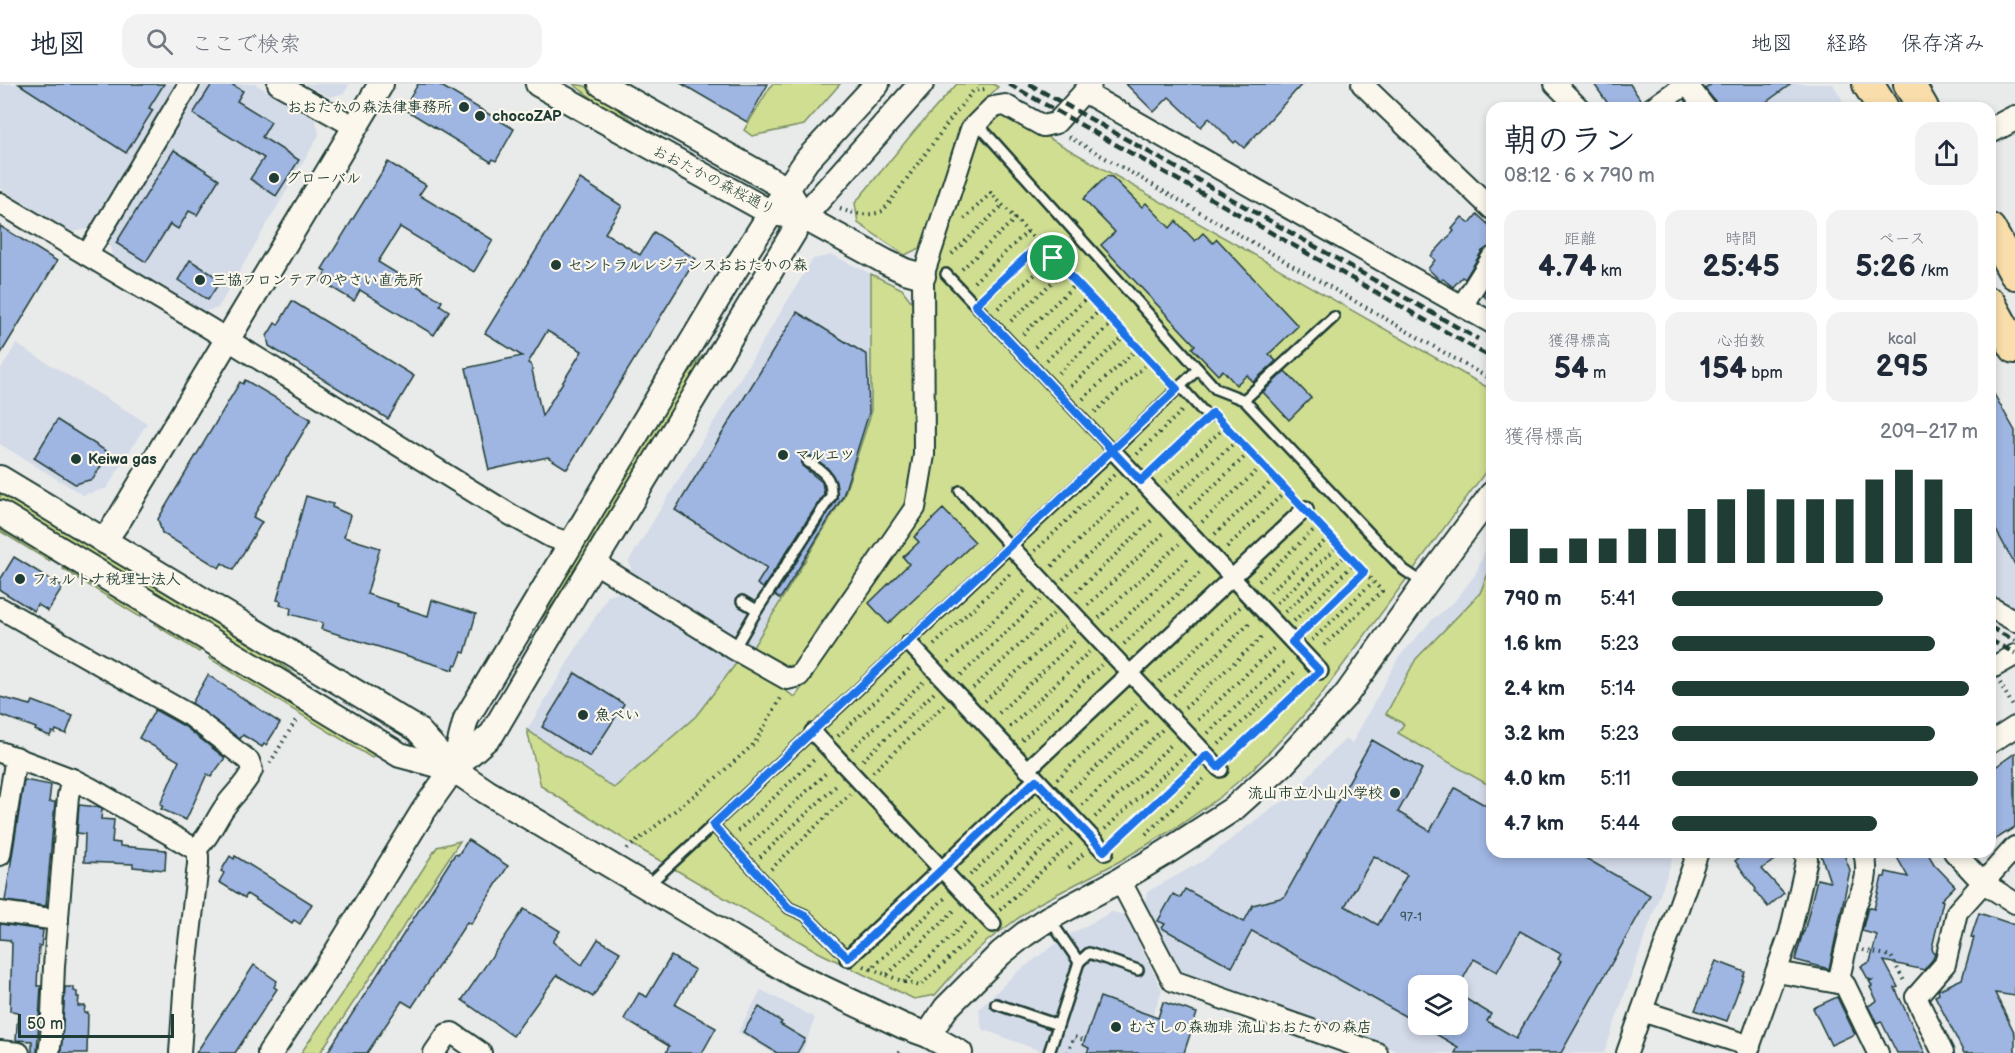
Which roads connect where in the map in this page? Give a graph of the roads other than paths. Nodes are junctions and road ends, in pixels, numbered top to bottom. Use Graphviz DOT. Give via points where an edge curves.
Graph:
graph roads {
  1 [pos="189,84"];
  2 [pos="278,84"];
  3 [pos="381,84"];
  4 [pos="538,84"];
  5 [pos="601,84"];
  6 [pos="877,84"];
  7 [pos="921,84"];
  8 [pos="1362,84"];
  9 [pos="1687,84"];
  10 [pos="1869,84"];
  11 [pos="1909,84"];
  12 [pos="1087,88"];
  13 [pos="1559,91"];
  14 [pos="1572,102"];
  15 [pos="1661,102"];
  16 [pos="1700,102"];
  17 [pos="1880,102"];
  18 [pos="1920,102"];
  19 [pos="2015,118"];
  20 [pos="977,123"];
  21 [pos="355,127"];
  22 [pos="1996,128"];
  23 [pos="787,189"];
  24 [pos="1486,202"];
  25 [pos="0,203"];
  26 [pos="771,213"];
  27 [pos="804,217"];
  28 [pos="1996,240"];
  29 [pos="87,255"];
  30 [pos="1486,268"];
  31 [pos="2015,274"];
  32 [pos="940,276"];
  33 [pos="1462,306"];
  34 [pos="1996,314"];
  35 [pos="1334,317"];
  36 [pos="1486,320"];
  37 [pos="226,339"];
  38 [pos="2015,348"];
  39 [pos="1198,369"];
  40 [pos="1179,388"];
  41 [pos="1244,400"];
  42 [pos="1208,417"];
  43 [pos="1113,451"];
  44 [pos="808,462"];
  45 [pos="0,478"];
  46 [pos="960,491"];
  47 [pos="1486,502"];
  48 [pos="1305,509"];
  49 [pos="0,513"];
  50 [pos="104,541"];
  51 [pos="571,544"];
  52 [pos="1010,546"];
  53 [pos="595,563"];
  54 [pos="1231,578"];
  55 [pos="1425,584"];
  56 [pos="742,601"];
  57 [pos="0,608"];
  58 [pos="757,610"];
  59 [pos="1996,610"];
  60 [pos="2015,621"];
  61 [pos="909,643"];
  62 [pos="734,649"];
  63 [pos="2015,655"];
  64 [pos="1996,666"];
  65 [pos="1320,671"];
  66 [pos="1130,674"];
  67 [pos="2015,727"];
  68 [pos="813,732"];
  69 [pos="1996,739"];
  70 [pos="8,754"];
  71 [pos="1219,768"];
  72 [pos="453,769"];
  73 [pos="1032,775"];
  74 [pos="72,779"];
  75 [pos="713,825"];
  76 [pos="2015,847"];
  77 [pos="195,849"];
  78 [pos="1105,852"];
  79 [pos="0,855"];
  80 [pos="1696,858"];
  81 [pos="1807,858"];
  82 [pos="1866,858"];
  83 [pos="1960,858"];
  84 [pos="942,868"];
  85 [pos="1119,880"];
  86 [pos="1982,882"];
  87 [pos="646,887"];
  88 [pos="2015,903"];
  89 [pos="0,912"];
  90 [pos="1049,918"];
  91 [pos="58,920"];
  92 [pos="993,924"];
  93 [pos="848,958"];
  94 [pos="1079,962"];
  95 [pos="1138,970"];
  96 [pos="1777,972"];
  97 [pos="1838,983"];
  98 [pos="996,1004"];
  99 [pos="1642,1011"];
  100 [pos="1059,1025"];
  101 [pos="928,1035"];
  102 [pos="1748,1050"];
  103 [pos="0,1051"];
  104 [pos="19,1053"];
  105 [pos="49,1053"];
  106 [pos="180,1053"];
  107 [pos="270,1053"];
  108 [pos="434,1053"];
  109 [pos="481,1053"];
  110 [pos="960,1053"];
  111 [pos="1049,1053"];
  112 [pos="1377,1053"];
  113 [pos="1627,1053"];
  114 [pos="1878,1053"];
  115 [pos="1943,1053"];
  1 -- 29 [label="street"];
  2 -- 21 [label="street"];
  3 -- 21 [label="street"];
  4 -- 26 [label="street, おおたかの森桜通り"];
  5 -- 23 [label="street, おおたかの森桜通り"];
  6 -- 23 [label="street" via="807,160"];
  7 -- 27 [label="street"];
  8 -- 24 [label="street"];
  9 -- 15 [label="street"];
  9 -- 16 [label="street"];
  10 -- 17 [label="main road"];
  11 -- 18 [label="main road"];
  12 -- 20 [label="street" via="1050,126 1005,105 993,108"];
  12 -- 33 [label="street"];
  13 -- 14 [label="street"];
  19 -- 22 [label="street"];
  20 -- 32 [label="street" via="971,129"];
  20 -- 39 [label="lane"];
  21 -- 37 [label="street"];
  23 -- 26 [label="street"];
  23 -- 27 [label="street, おおたかの森桜通り"];
  25 -- 29 [label="street" via="40,220"];
  26 -- 27 [label="street, おおたかの森桜通り"];
  26 -- 51 [label="street"];
  27 -- 32 [label="street" via="905,271"];
  27 -- 53 [label="street"];
  28 -- 31 [label="main road"];
  29 -- 37 [label="street"];
  30 -- 33 [label="street"];
  32 -- 43 [label="lane" via="975,305"];
  32 -- 62 [label="street" via="924,455 915,508 799,676 787,679"];
  33 -- 36 [label="street"];
  34 -- 38 [label="main road"];
  35 -- 41 [label="lane"];
  37 -- 50 [label="street"];
  37 -- 51 [label="street" via="511,515"];
  39 -- 40 [label="lane"];
  39 -- 41 [label="lane" via="1216,389"];
  40 -- 42 [label="lane"];
  40 -- 43 [label="lane"];
  41 -- 55 [label="lane" via="1404,570"];
  43 -- 52 [label="lane"];
  43 -- 54 [label="street"];
  44 -- 58 [label="lane" via="830,480 831,496"];
  45 -- 50 [label="street"];
  46 -- 52 [label="lane"];
  47 -- 55 [label="street"];
  48 -- 54 [label="street"];
  49 -- 72 [label="street" via="400,755"];
  50 -- 72 [label="street" via="417,729"];
  51 -- 72 [label="street" via="466,719"];
  52 -- 61 [label="lane"];
  52 -- 66 [label="street"];
  53 -- 62 [label="street" via="712,641"];
  53 -- 72 [label="street" via="492,734"];
  54 -- 65 [label="street"];
  54 -- 66 [label="street"];
  55 -- 85 [label="street" via="1346,695 1283,764 1233,809"];
  56 -- 58 [label="lane"];
  57 -- 77 [label="street" via="191,716 249,761 249,778"];
  58 -- 62 [label="lane"];
  59 -- 60 [label="street"];
  61 -- 68 [label="lane"];
  61 -- 73 [label="street"];
  63 -- 64 [label="street"];
  66 -- 71 [label="street"];
  66 -- 73 [label="street"];
  67 -- 69 [label="street"];
  68 -- 75 [label="lane"];
  68 -- 84 [label="street"];
  70 -- 74 [label="street"];
  70 -- 79 [label="street"];
  72 -- 87 [label="street"];
  72 -- 107 [label="street"];
  73 -- 78 [label="street"];
  73 -- 84 [label="street"];
  74 -- 77 [label="street"];
  74 -- 91 [label="street"];
  75 -- 87 [label="lane"];
  75 -- 93 [label="lane" via="789,908 805,915"];
  76 -- 86 [label="street"];
  77 -- 106 [label="street" via="198,864"];
  80 -- 99 [label="street"];
  81 -- 96 [label="street"];
  82 -- 97 [label="street" via="1868,868"];
  83 -- 86 [label="street"];
  84 -- 92 [label="street"];
  84 -- 93 [label="street"];
  85 -- 90 [label="street"];
  85 -- 112 [label="street" via="1173,981"];
  86 -- 88 [label="street"];
  86 -- 115 [label="street" via="1957,912 1945,964 1916,997"];
  87 -- 101 [label="street" via="795,975"];
  89 -- 91 [label="street"];
  90 -- 94 [label="lane"];
  90 -- 101 [label="street" via="1001,953 946,1008"];
  91 -- 105 [label="street"];
  94 -- 95 [label="lane" via="1089,953"];
  94 -- 100 [label="lane"];
  96 -- 97 [label="street"];
  96 -- 102 [label="street"];
  97 -- 114 [label="street" via="1845,985"];
  98 -- 100 [label="lane"];
  99 -- 102 [label="street"];
  99 -- 113 [label="street"];
  100 -- 111 [label="lane"];
  101 -- 110 [label="street"];
  103 -- 104 [label="street"];
  108 -- 109 [label="street" via="447,1034"];
}
